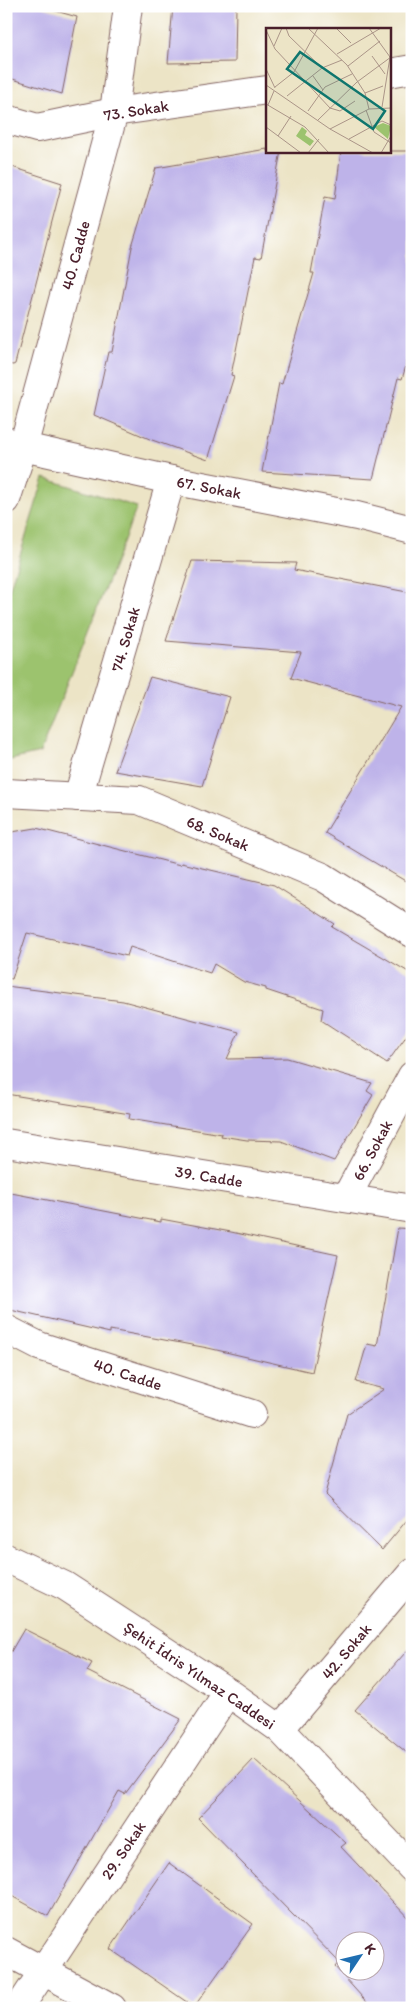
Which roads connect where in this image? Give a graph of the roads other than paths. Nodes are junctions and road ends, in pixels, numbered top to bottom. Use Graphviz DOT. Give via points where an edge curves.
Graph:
graph roads {
  1 [pos="128,6"];
  2 [pos="412,69"];
  3 [pos="390,72"];
  4 [pos="266,90"];
  5 [pos="114,112"];
  6 [pos="6,119"];
  7 [pos="15,444"];
  8 [pos="171,480"];
  9 [pos="6,500"];
  10 [pos="412,530"];
  11 [pos="6,794"];
  12 [pos="78,797"];
  13 [pos="412,933"];
  14 [pos="412,1076"];
  15 [pos="6,1143"];
  16 [pos="346,1198"];
  17 [pos="412,1209"];
  18 [pos="6,1329"];
  19 [pos="252,1414"];
  20 [pos="6,1558"];
  21 [pos="412,1573"];
  22 [pos="228,1692"];
  23 [pos="280,1729"];
  24 [pos="412,1868"];
  25 [pos="6,1951"];
  26 [pos="44,1970"];
  27 [pos="19,2008"];
  28 [pos="112,2008"];
  1 -- 5 [label="street, 40. Cadde"];
  2 -- 3 [label="street"];
  4 -- 5 [label="street, 73. Sokak"];
  5 -- 6 [label="street, 73. Sokak" via="37,128"];
  5 -- 7 [label="street, 40. Cadde"];
  7 -- 8 [label="street, 67. Sokak"];
  7 -- 9 [label="street, 40. Cadde"];
  8 -- 10 [label="street, 67. Sokak" via="358,516"];
  8 -- 12 [label="street, 74. Sokak"];
  11 -- 12 [label="street, 68. Sokak"];
  12 -- 13 [label="street, 68. Sokak" via="139,800 323,877"];
  14 -- 16 [label="street, 66. Sokak"];
  15 -- 16 [label="street, 39. Cadde"];
  16 -- 17 [label="street, 39. Cadde"];
  18 -- 19 [label="street, 40. Cadde" via="39,1346"];
  20 -- 22 [label="street, Şehit İdris Yılmaz Caddesi" via="65,1586"];
  21 -- 23 [label="street, 42. Sokak"];
  22 -- 23 [label="street, Şehit İdris Yılmaz Caddesi"];
  22 -- 26 [label="street, 29. Sokak"];
  23 -- 24 [label="street, Şehit İdris Yılmaz Caddesi"];
  25 -- 26 [label="street"];
  26 -- 27 [label="street, 29. Sokak"];
  26 -- 28 [label="street"];
}
